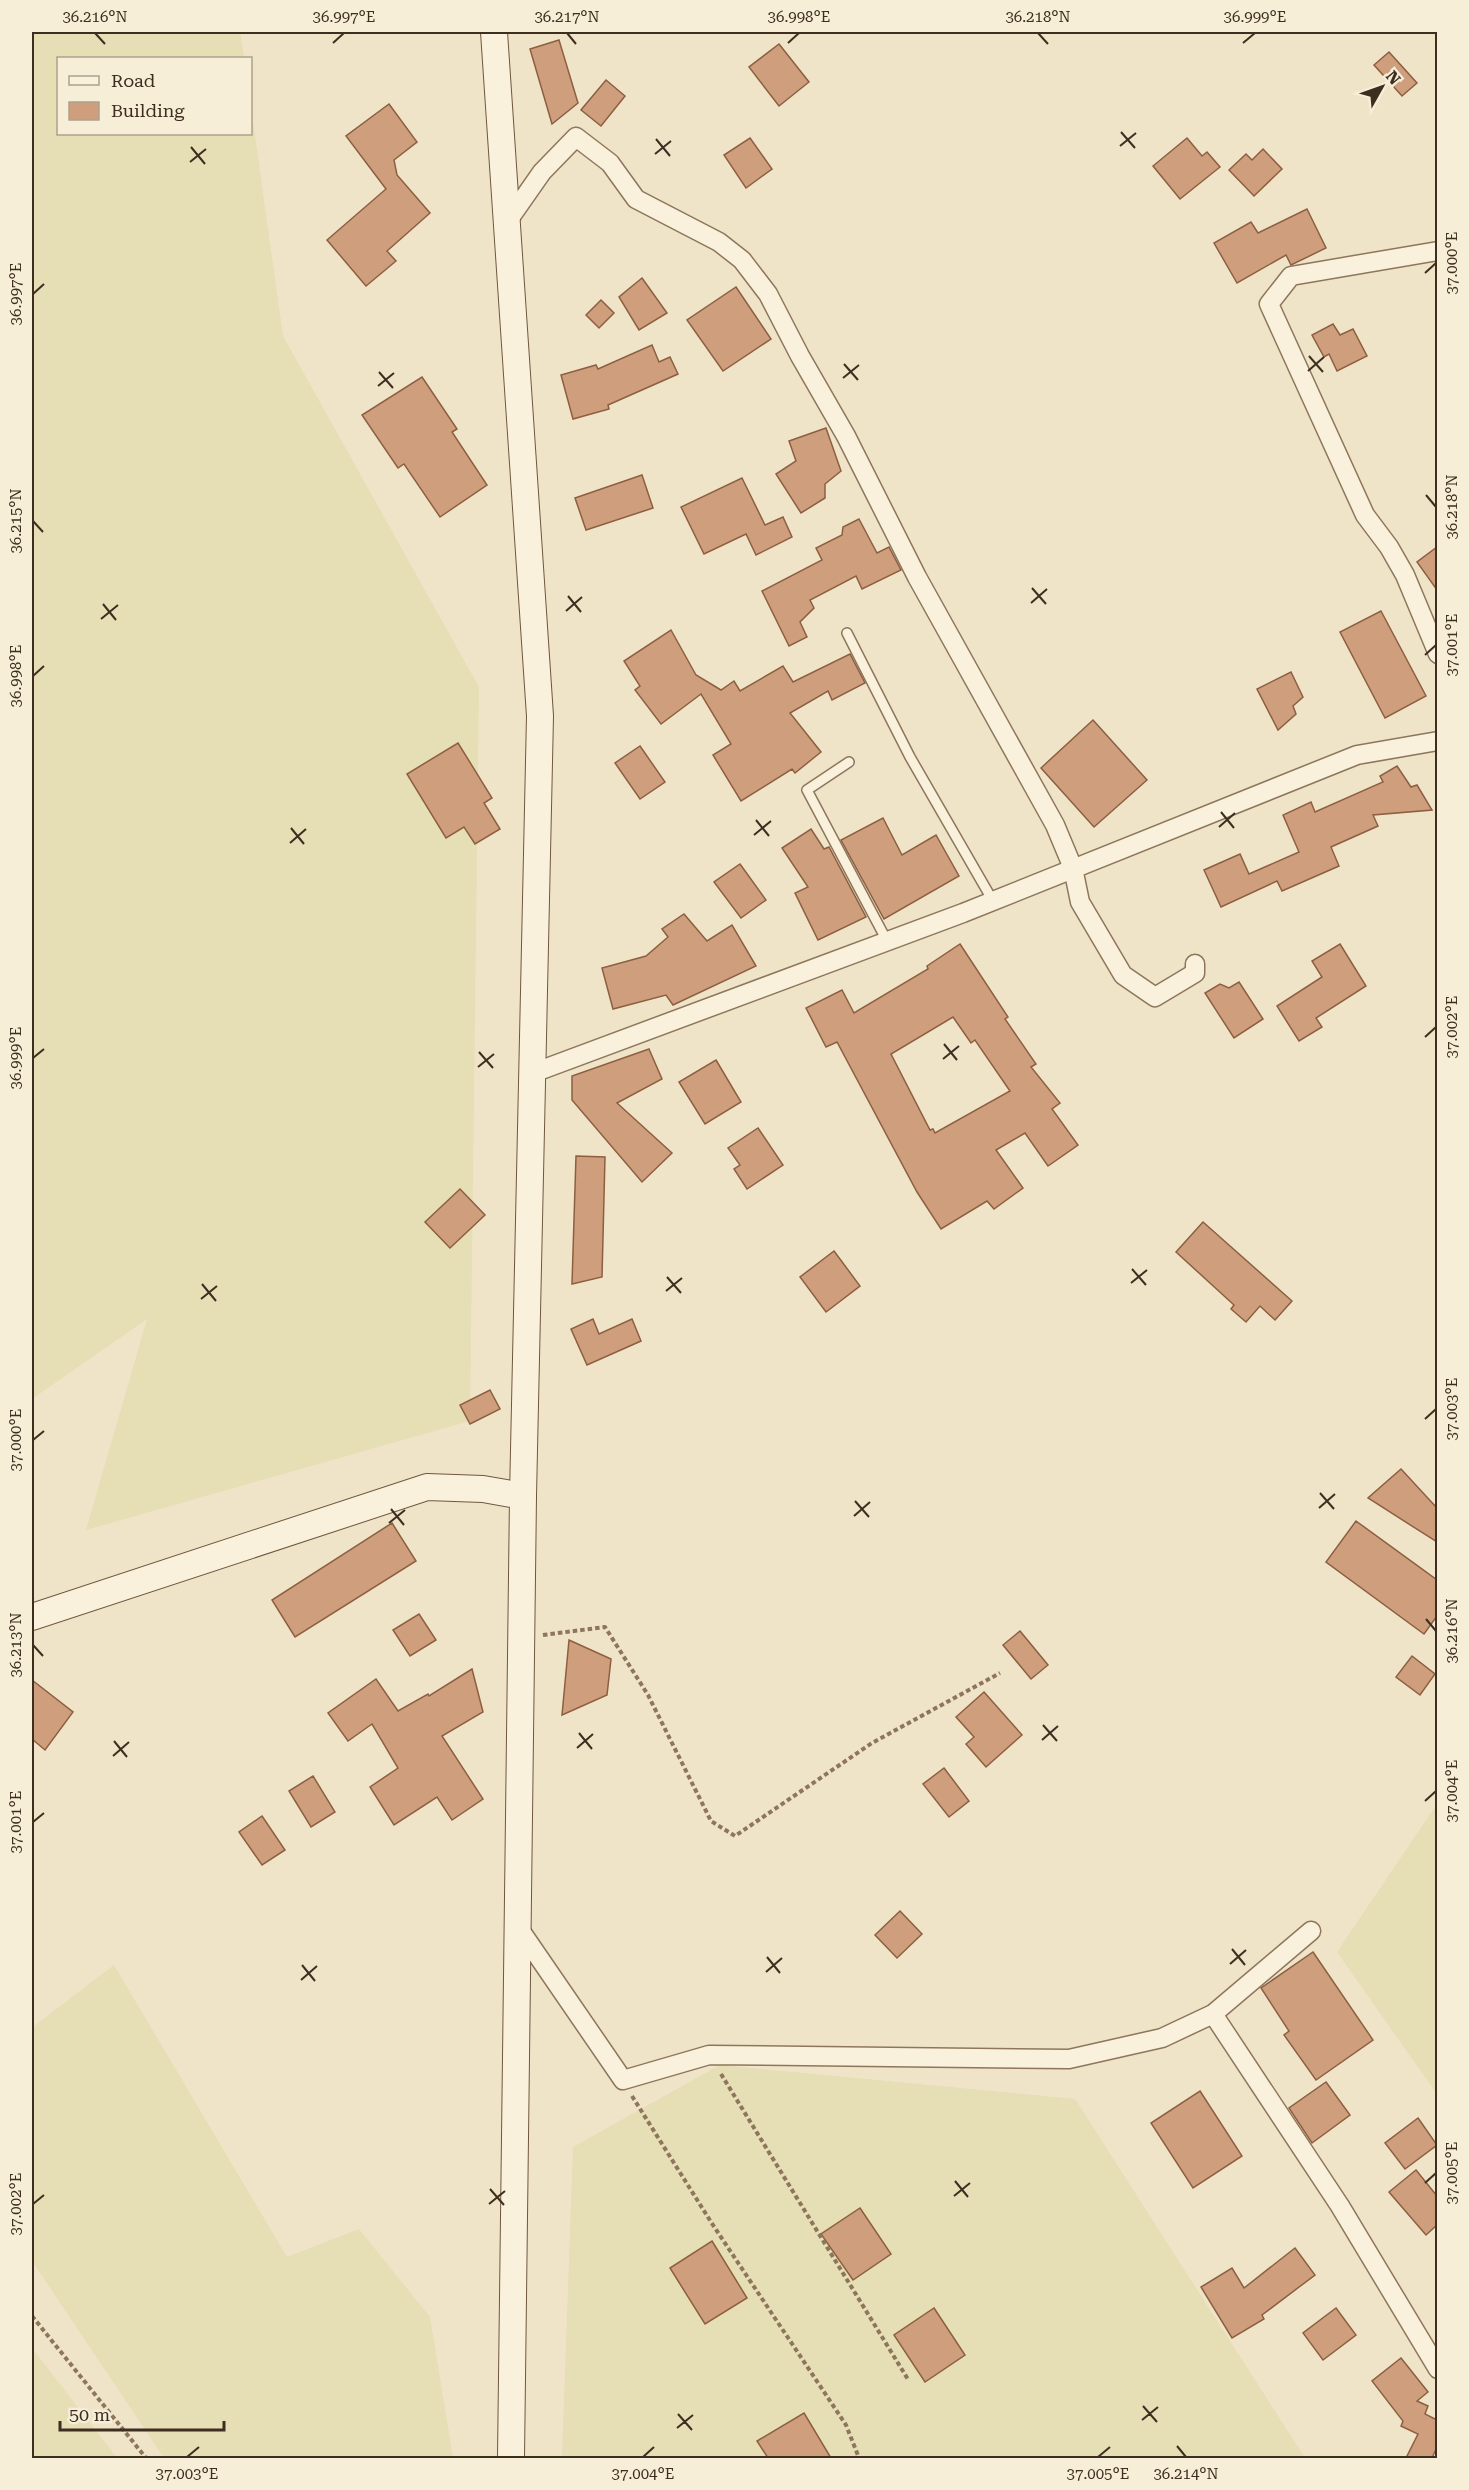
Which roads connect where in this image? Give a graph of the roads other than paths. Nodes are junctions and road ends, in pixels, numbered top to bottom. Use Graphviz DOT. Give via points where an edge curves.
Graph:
graph roads {
  1 [pos="494,32"];
  2 [pos="507,222"];
  3 [pos="1437,251"];
  4 [pos="847,633"];
  5 [pos="1437,654"];
  6 [pos="1437,741"];
  7 [pos="849,762"];
  8 [pos="1073,868"];
  9 [pos="993,901"];
  10 [pos="887,941"];
  11 [pos="1196,964"];
  12 [pos="533,1073"];
  13 [pos="523,1496"];
  14 [pos="32,1617"];
  15 [pos="518,1927"];
  16 [pos="1311,1931"];
  17 [pos="1213,2014"];
  18 [pos="1437,2369"];
  19 [pos="511,2458"];
  1 -- 2 [label="main road"];
  2 -- 8 [label="street" via="542,172 576,137 610,163 636,199 719,242 742,260 768,294 846,436 918,577 1055,825"];
  2 -- 12 [label="main road" via="540,716"];
  3 -- 5 [label="street" via="1291,276 1269,304 1365,515 1405,575"];
  4 -- 9 [label="lane" via="910,757"];
  6 -- 8 [label="street" via="1357,755"];
  7 -- 10 [label="lane" via="807,790"];
  8 -- 9 [label="street"];
  8 -- 11 [label="street" via="1080,902 1123,975 1155,997 1195,973"];
  9 -- 10 [label="street"];
  10 -- 12 [label="street"];
  12 -- 13 [label="main road"];
  13 -- 14 [label="main road" via="483,1489 427,1487"];
  13 -- 15 [label="main road"];
  15 -- 17 [label="street" via="622,2080 709,2055 1070,2059 1162,2038"];
  15 -- 19 [label="main road"];
  16 -- 17 [label="street"];
  17 -- 18 [label="street" via="1340,2206"];
}
